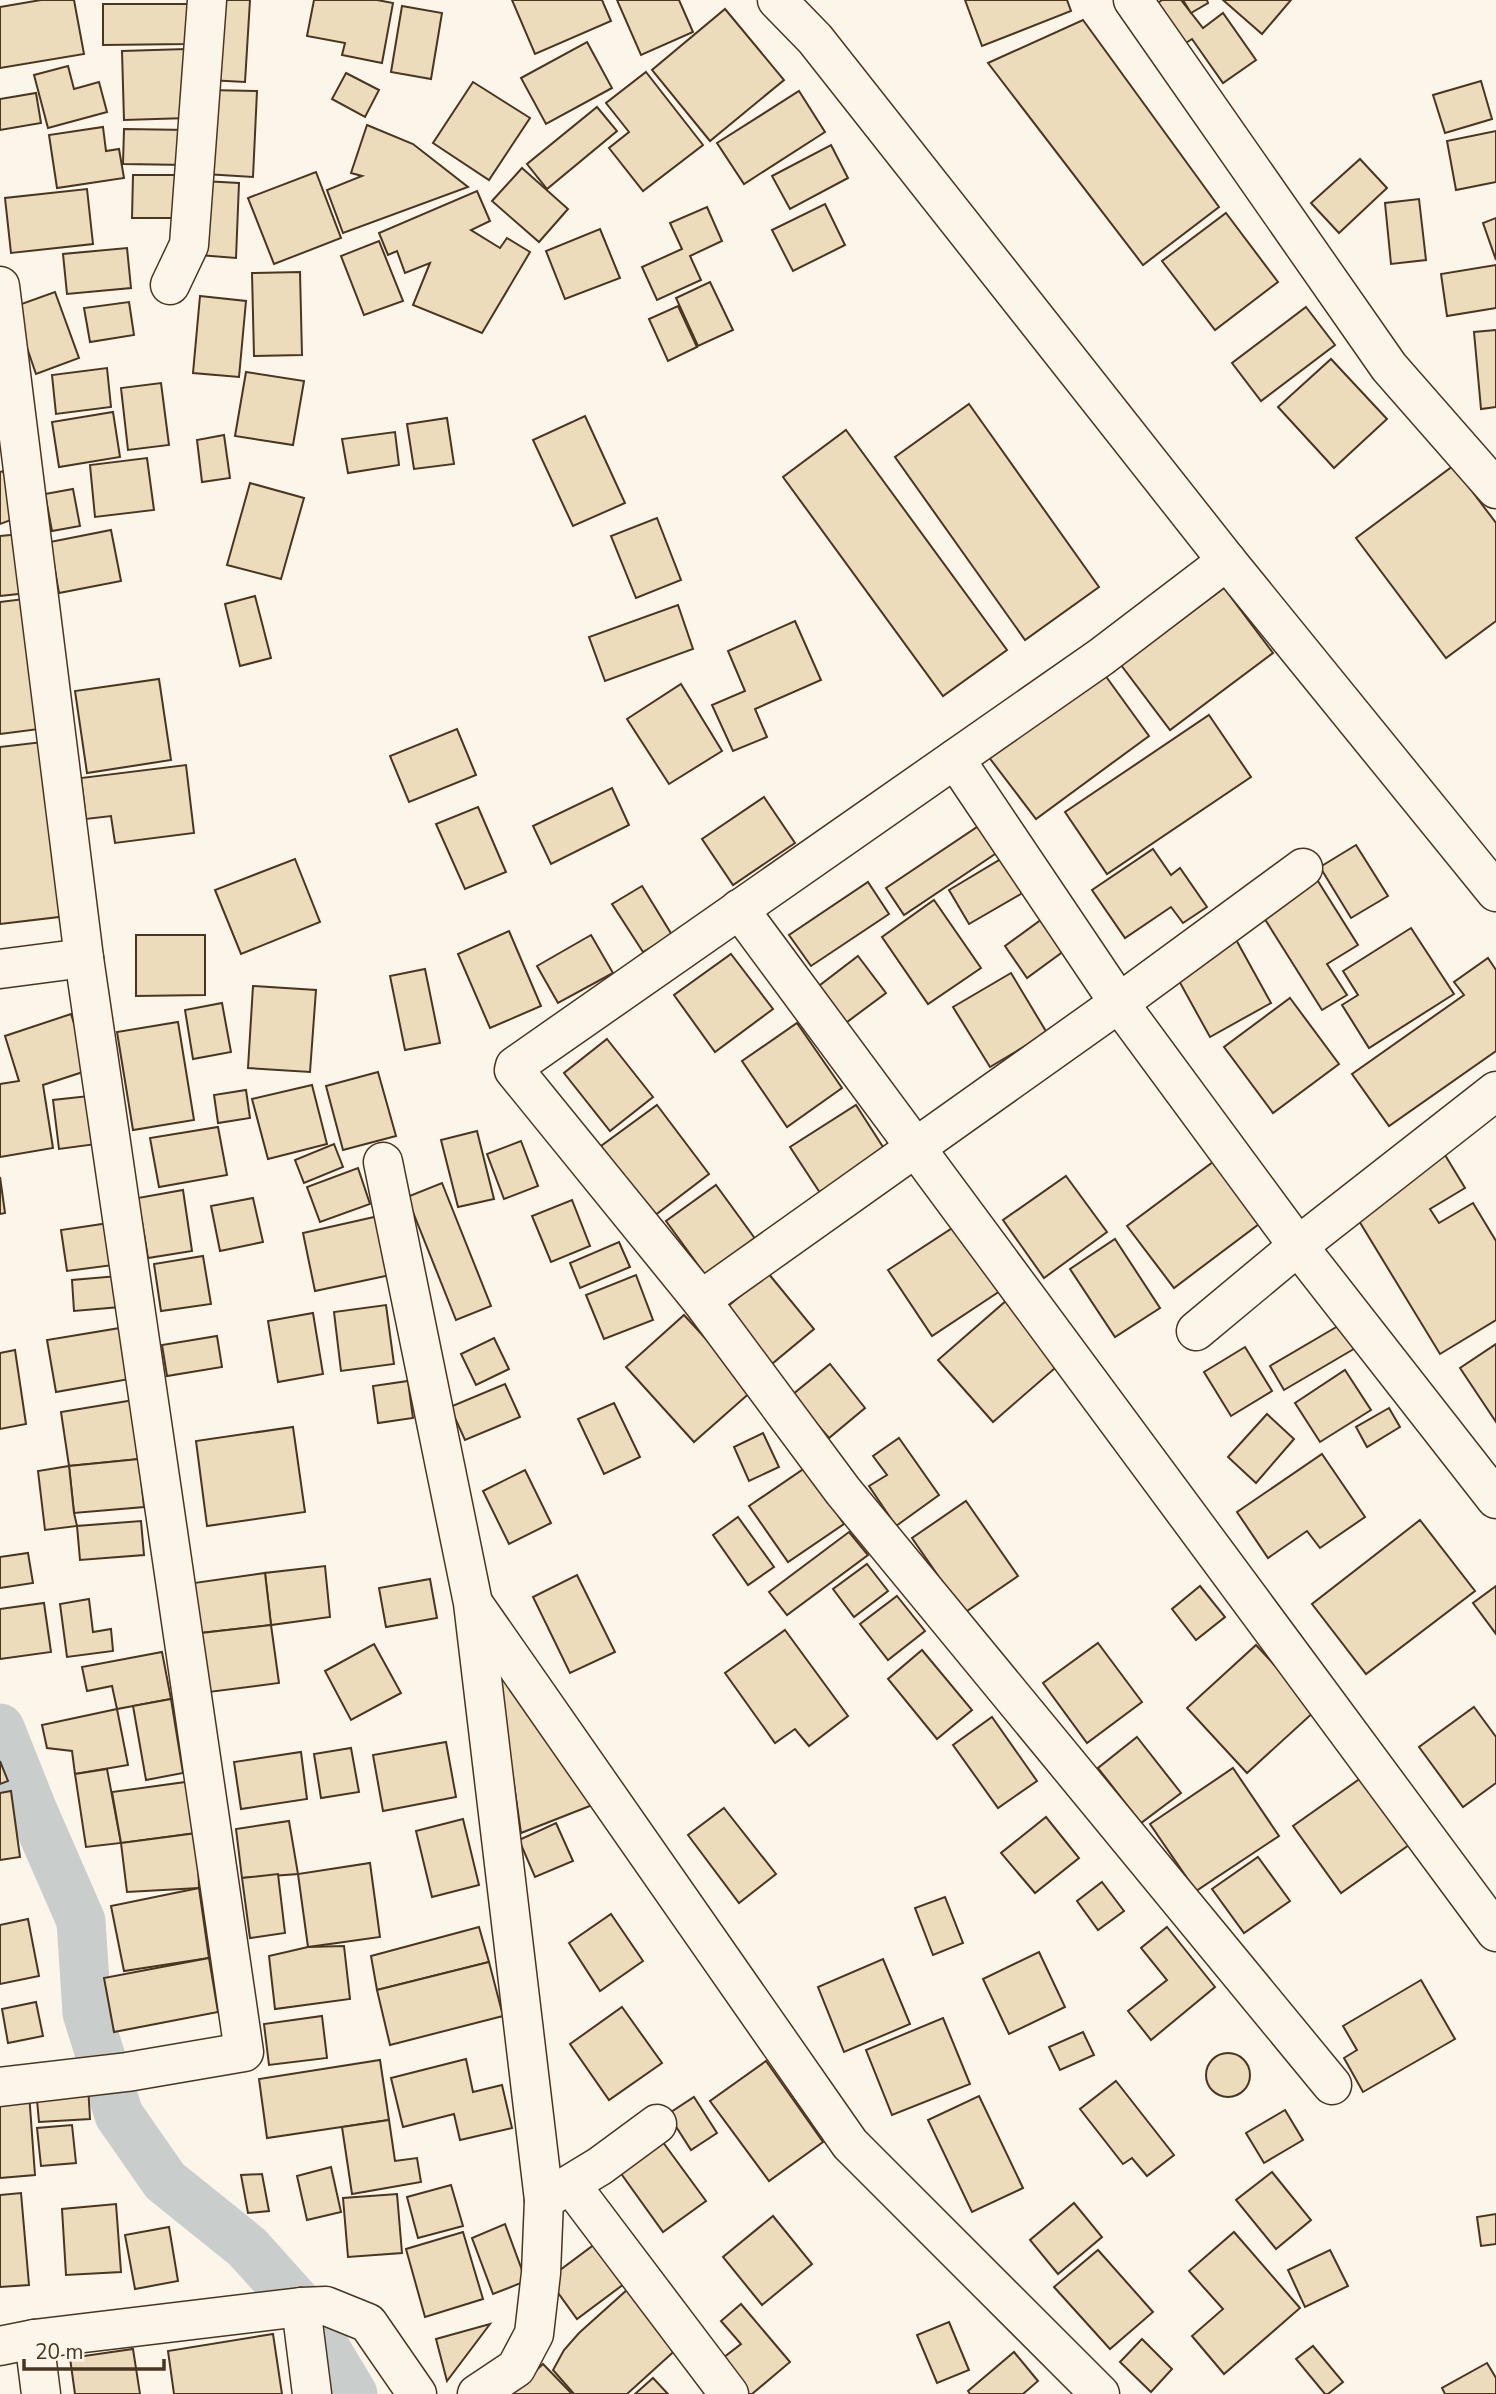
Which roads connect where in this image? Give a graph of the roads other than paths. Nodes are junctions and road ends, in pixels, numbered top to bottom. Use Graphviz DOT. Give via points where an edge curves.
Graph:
graph roads {
  1 [pos="207,0"];
  2 [pos="777,0"];
  3 [pos="1133,0"];
  4 [pos="170,285"];
  5 [pos="0,286"];
  6 [pos="7,383"];
  7 [pos="1496,489"];
  8 [pos="1227,561"];
  9 [pos="955,759"];
  10 [pos="1303,868"];
  11 [pos="1496,892"];
  12 [pos="739,909"];
  13 [pos="84,958"];
  14 [pos="0,969"];
  15 [pos="1119,1003"];
  16 [pos="1496,1091"];
  17 [pos="915,1147"];
  18 [pos="383,1162"];
  19 [pos="1298,1246"];
  20 [pos="701,1300"];
  21 [pos="1196,1331"];
  22 [pos="1496,1499"];
  23 [pos="473,1603"];
  24 [pos="1496,1932"];
  25 [pos="1332,2085"];
  26 [pos="0,2087"];
  27 [pos="657,2124"];
  28 [pos="558,2193"];
  29 [pos="302,2307"];
  30 [pos="17,2342"];
  31 [pos="41,2394"];
  32 [pos="312,2394"];
  33 [pos="417,2394"];
  34 [pos="477,2394"];
  35 [pos="729,2394"];
  36 [pos="1100,2394"];
  1 -- 4 [label="street" via="189,245"];
  2 -- 8 [label="street" via="815,39"];
  3 -- 7 [label="street" via="1389,367"];
  5 -- 6 [label="street"];
  6 -- 13 [label="street"];
  8 -- 9 [label="street"];
  8 -- 11 [label="street"];
  9 -- 12 [label="street"];
  9 -- 15 [label="street"];
  10 -- 15 [label="street"];
  12 -- 17 [label="street"];
  12 -- 20 [label="street" via="514,1070"];
  13 -- 14 [label="street"];
  13 -- 26 [label="street" via="244,2052"];
  15 -- 17 [label="street"];
  15 -- 19 [label="street"];
  16 -- 19 [label="street"];
  17 -- 20 [label="street"];
  17 -- 24 [label="street"];
  18 -- 23 [label="street"];
  19 -- 21 [label="street"];
  19 -- 22 [label="street"];
  20 -- 25 [label="street" via="843,1491"];
  23 -- 28 [label="street"];
  23 -- 36 [label="street" via="850,2144"];
  27 -- 28 [label="street"];
  28 -- 34 [label="street" via="534,2334 516,2368"];
  28 -- 35 [label="street"];
  29 -- 30 [label="street"];
  29 -- 32 [label="street"];
  29 -- 33 [label="street" via="326,2306 368,2323"];
  30 -- 31 [label="street"];
}
